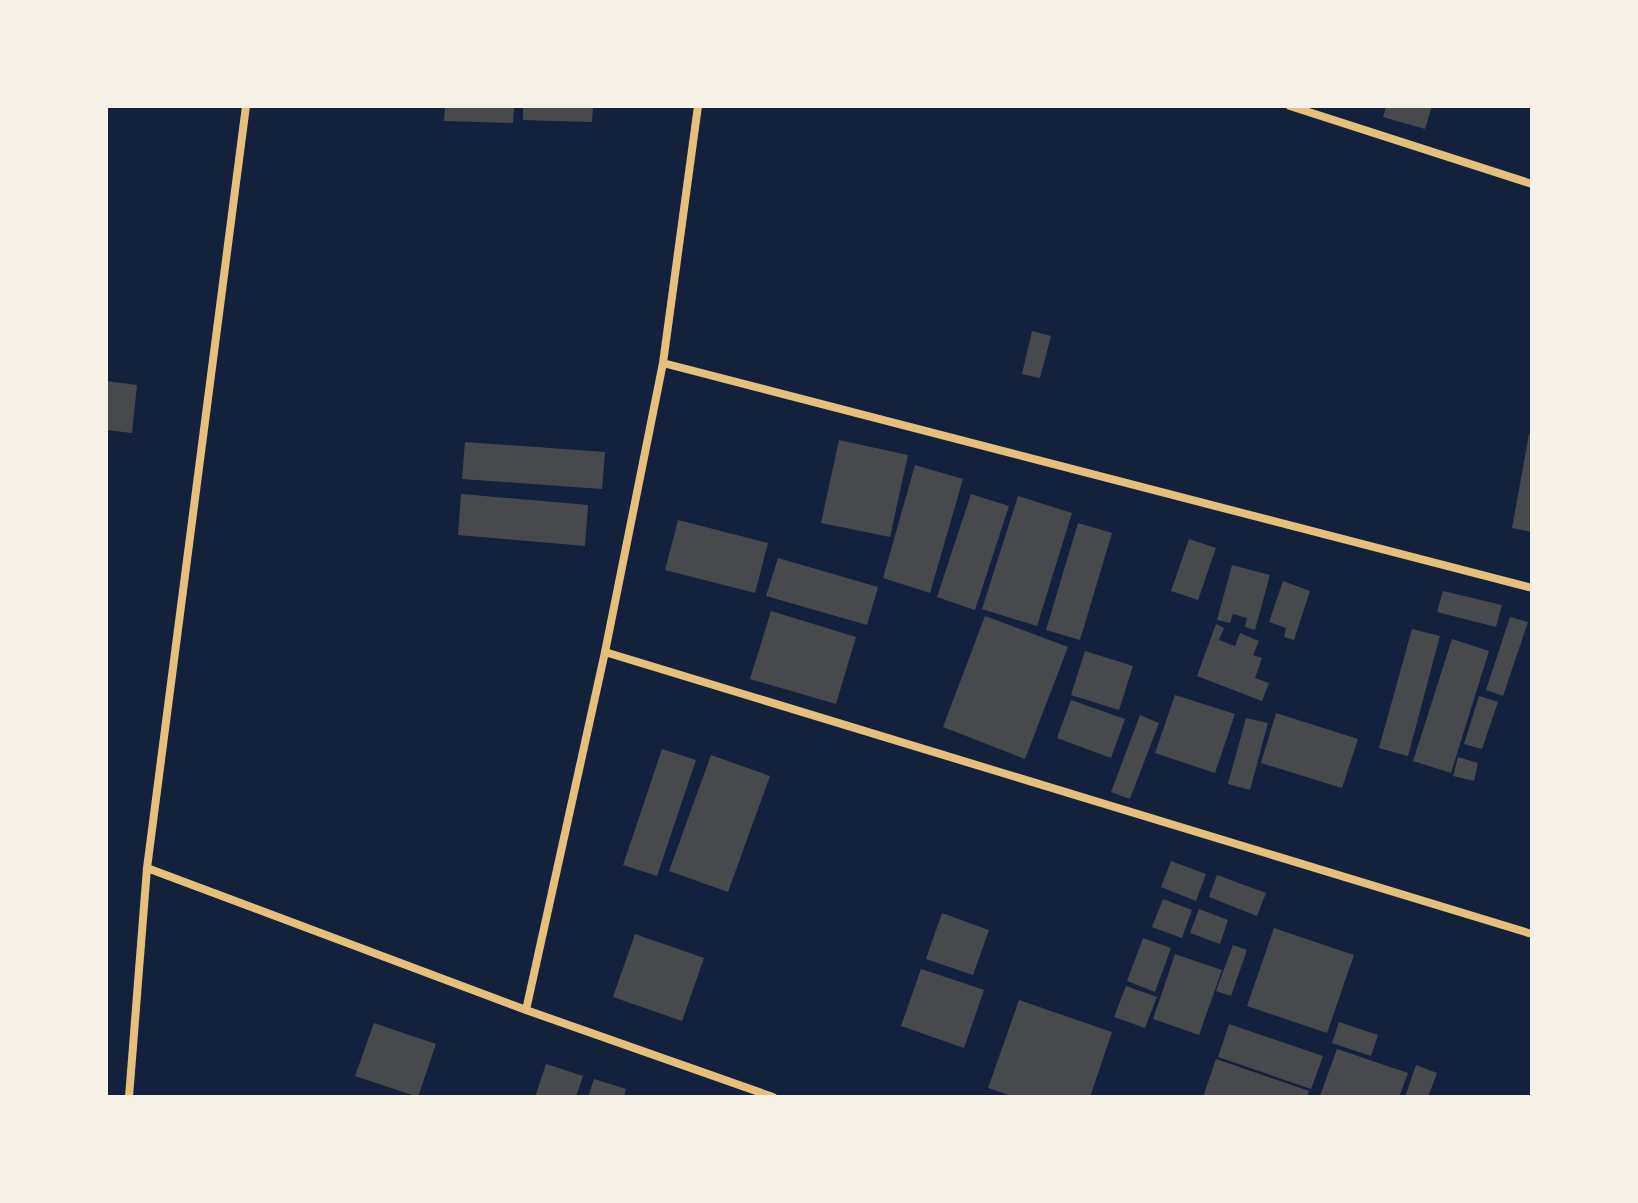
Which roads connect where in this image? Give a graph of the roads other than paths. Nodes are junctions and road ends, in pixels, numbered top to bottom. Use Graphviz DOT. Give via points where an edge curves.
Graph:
graph roads {
  1 [pos="246,106"];
  2 [pos="698,106"];
  3 [pos="1290,106"];
  4 [pos="1532,184"];
  5 [pos="663,363"];
  6 [pos="1532,588"];
  7 [pos="605,652"];
  8 [pos="147,868"];
  9 [pos="1532,934"];
  10 [pos="526,1010"];
  11 [pos="129,1097"];
  12 [pos="773,1097"];
  1 -- 8 [label="street"];
  2 -- 5 [label="street"];
  3 -- 4 [label="street"];
  5 -- 6 [label="street"];
  5 -- 7 [label="street"];
  7 -- 9 [label="street"];
  7 -- 10 [label="street"];
  8 -- 10 [label="street"];
  8 -- 11 [label="street"];
  10 -- 12 [label="street"];
}
